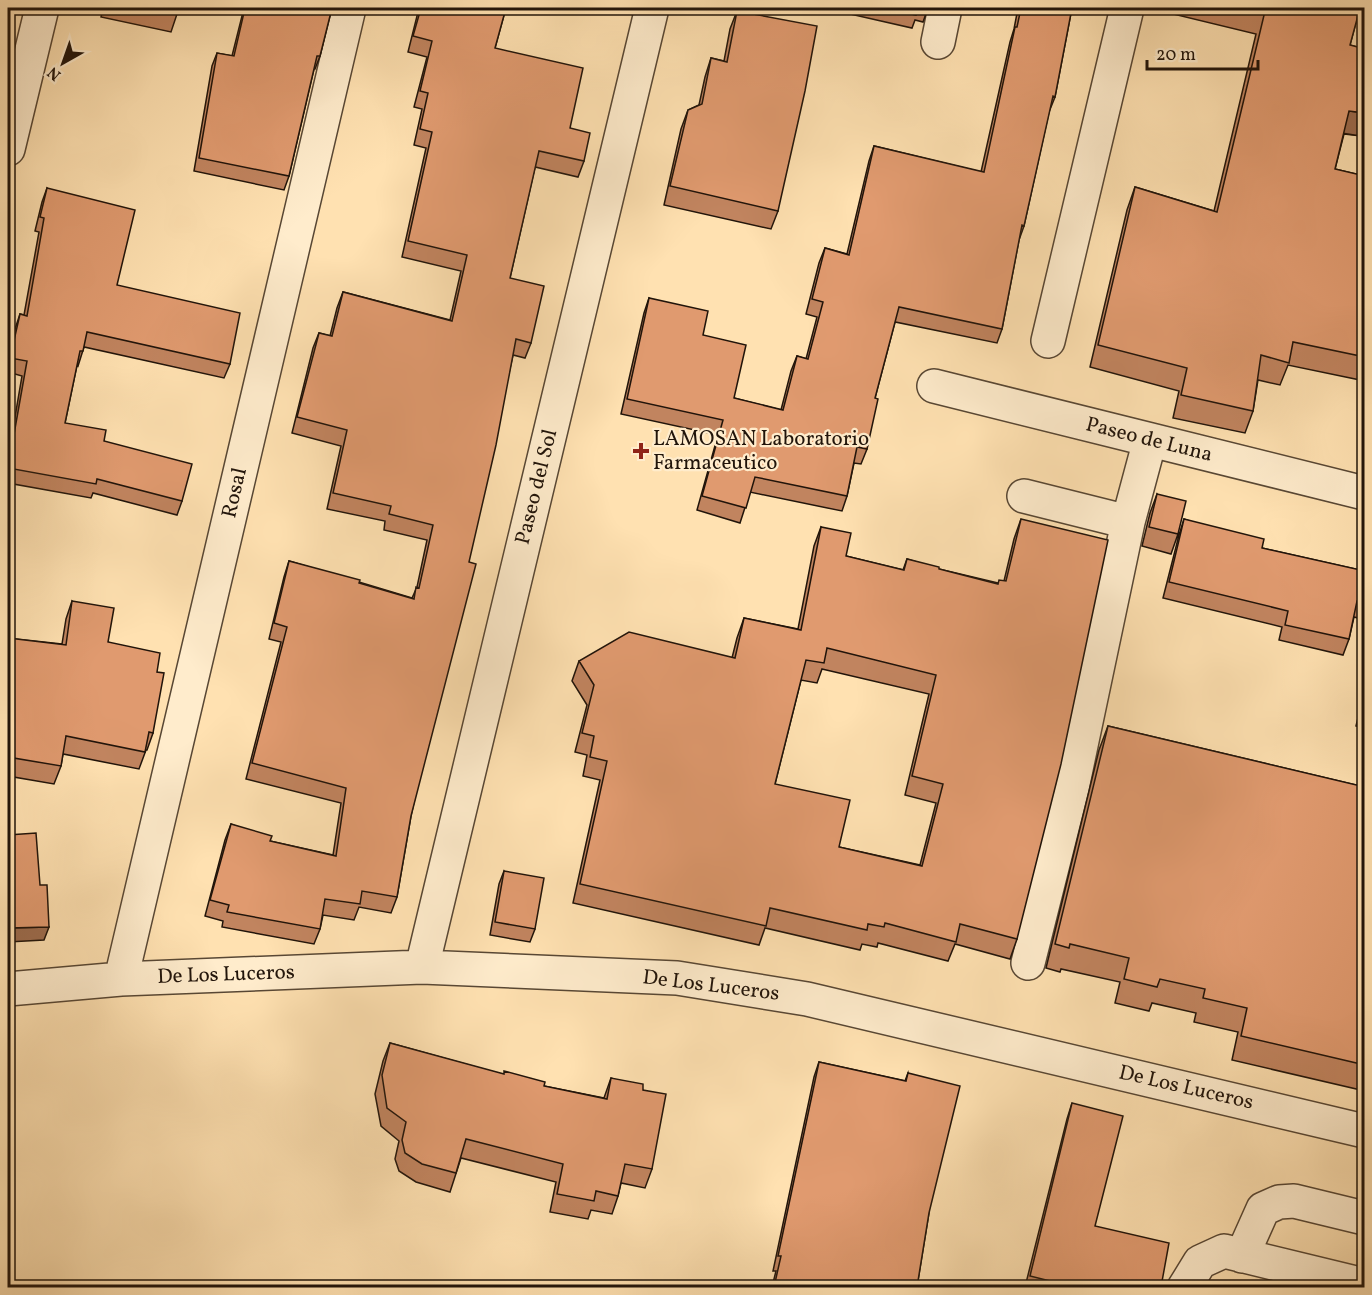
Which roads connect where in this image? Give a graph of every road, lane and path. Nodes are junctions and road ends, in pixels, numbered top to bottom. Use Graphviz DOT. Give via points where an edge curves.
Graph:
graph roads {
  1 [pos="42,8"];
  2 [pos="349,8"];
  3 [pos="652,8"];
  4 [pos="945,8"];
  5 [pos="1127,8"];
  6 [pos="938,42"];
  7 [pos="8,149"];
  8 [pos="1048,341"];
  9 [pos="934,386"];
  10 [pos="1150,440"];
  11 [pos="1365,493"];
  12 [pos="1024,496"];
  13 [pos="1128,522"];
  14 [pos="1028,963"];
  15 [pos="422,967"];
  16 [pos="121,979"];
  17 [pos="8,989"];
  18 [pos="1365,1131"];
  19 [pos="1365,1218"];
  20 [pos="1242,1256"];
  21 [pos="1365,1285"];
  22 [pos="1184,1287"];
  1 -- 7 [label="street"];
  2 -- 16 [label="street, Rosal"];
  3 -- 15 [label="street, Paseo del Sol"];
  4 -- 6 [label="street"];
  5 -- 8 [label="street"];
  9 -- 10 [label="street, Paseo de Luna"];
  10 -- 11 [label="street, Paseo de Luna"];
  10 -- 13 [label="street"];
  12 -- 13 [label="street"];
  13 -- 14 [label="street" via="1072,788"];
  15 -- 16 [label="street, De Los Luceros"];
  15 -- 18 [label="street, De Los Luceros" via="677,978 807,999"];
  16 -- 17 [label="street, De Los Luceros"];
  19 -- 20 [label="street" via="1279,1202 1263,1209"];
  20 -- 21 [label="street"];
  20 -- 22 [label="street" via="1224,1251 1200,1262"];
}
